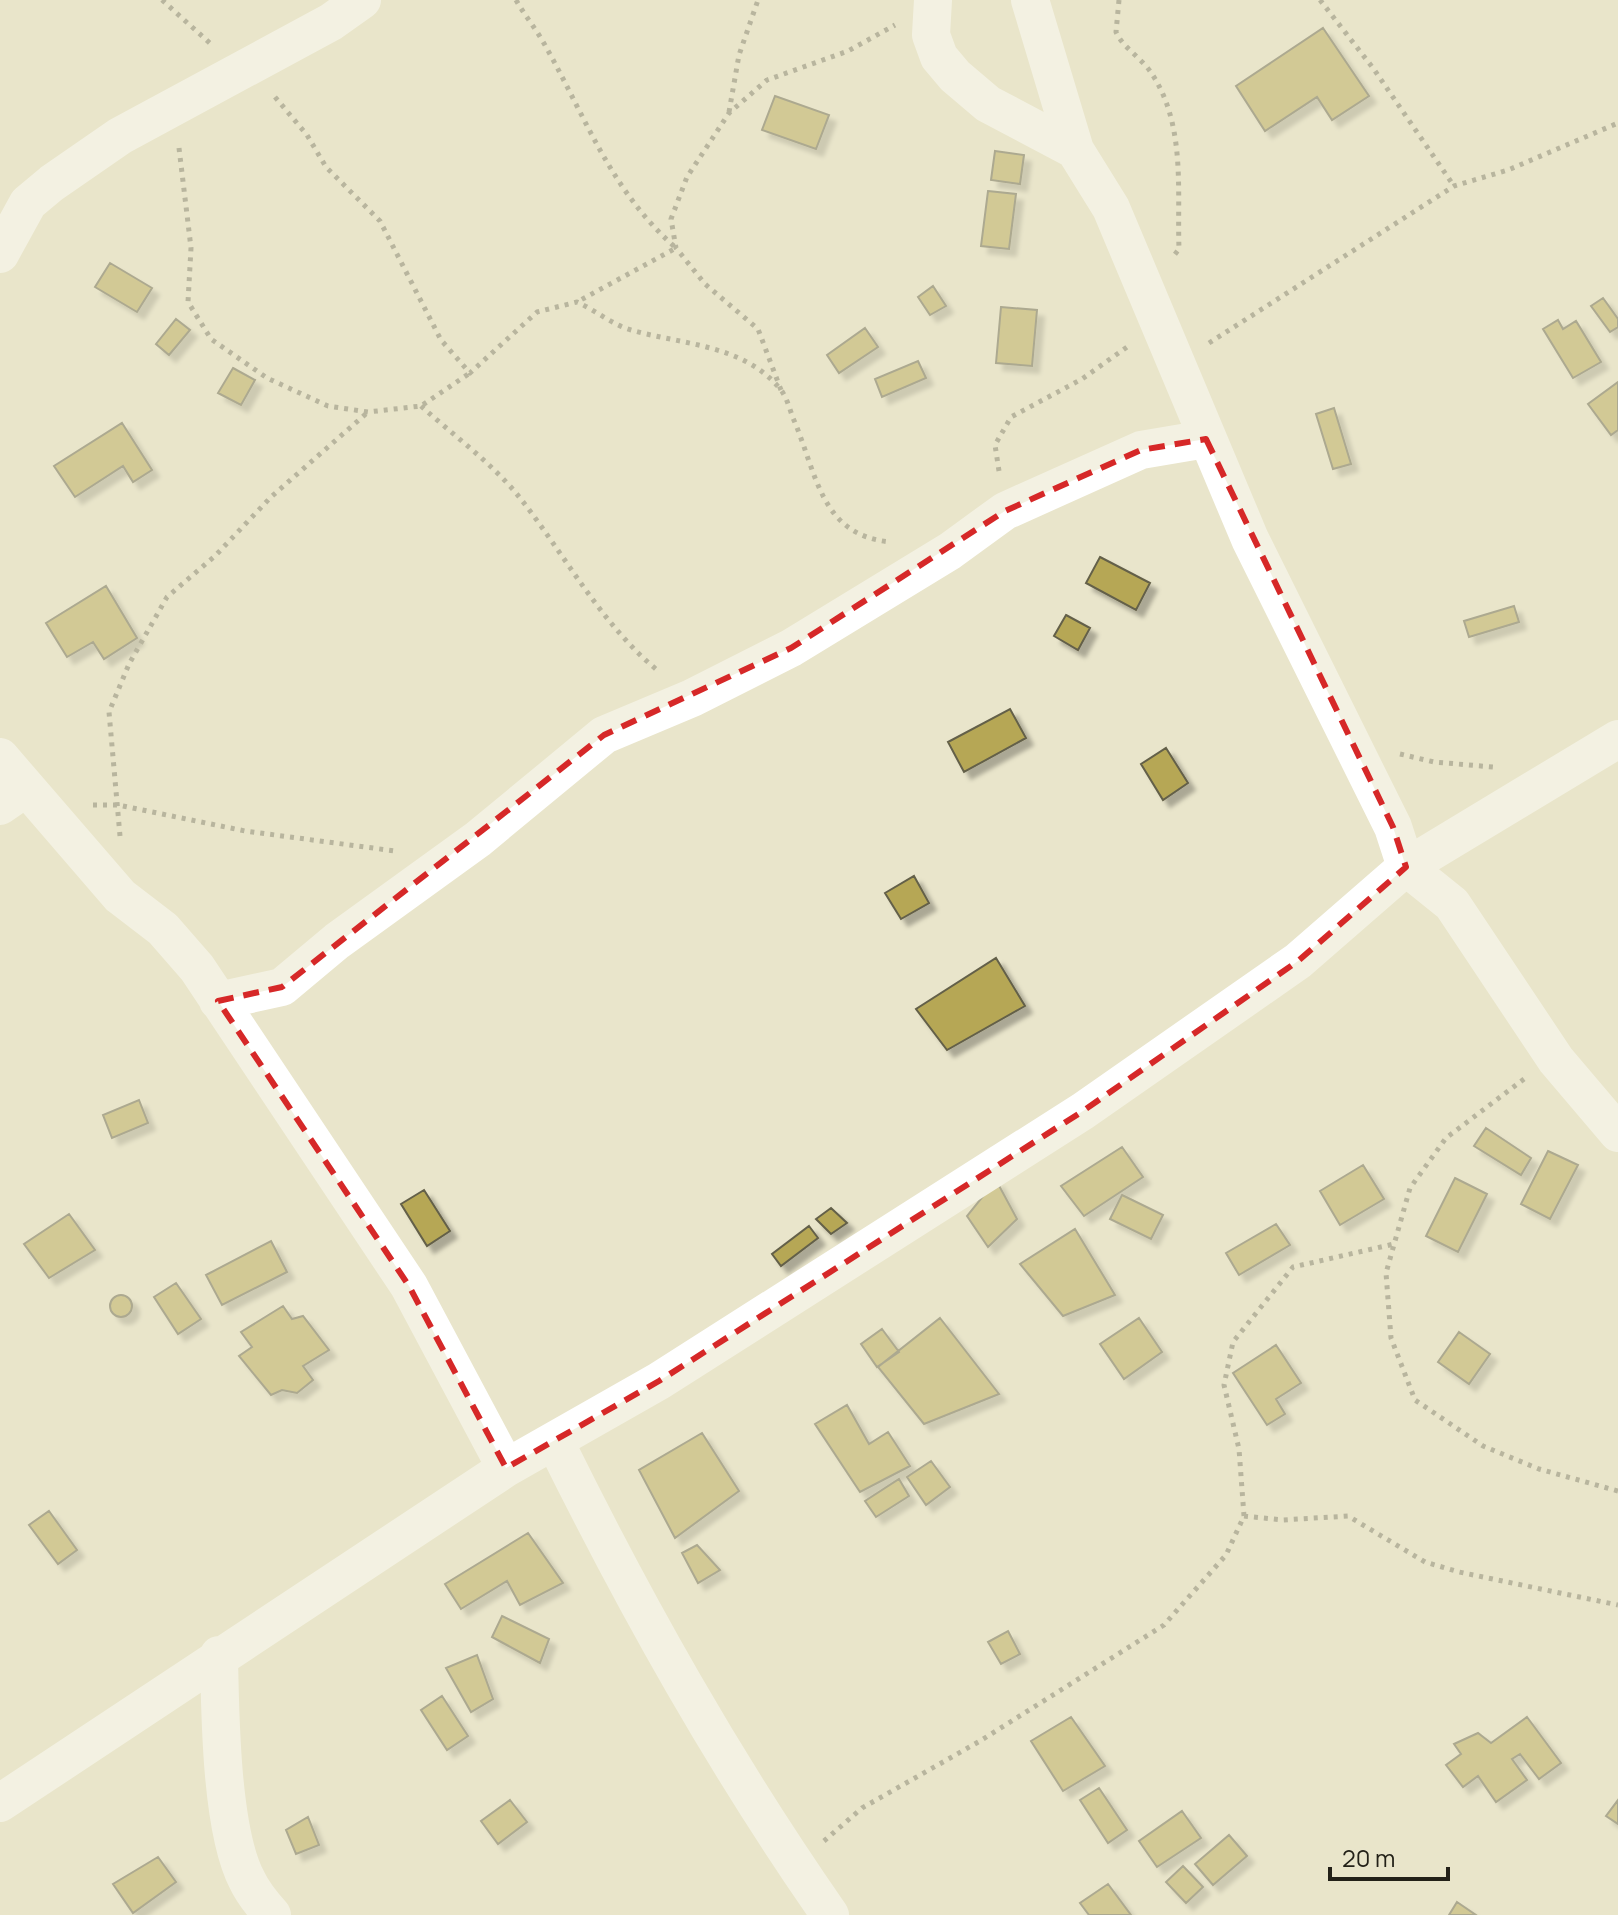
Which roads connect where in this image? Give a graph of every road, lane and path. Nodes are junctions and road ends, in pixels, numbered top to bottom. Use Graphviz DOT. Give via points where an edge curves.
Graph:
graph roads {
  1 [pos="162,0"];
  2 [pos="362,0"];
  3 [pos="516,0"];
  4 [pos="758,0"];
  5 [pos="1030,0"];
  6 [pos="1119,0"];
  7 [pos="1320,0"];
  8 [pos="932,2"];
  9 [pos="246,68"];
  10 [pos="174,107"];
  11 [pos="729,113"];
  12 [pos="1618,123"];
  13 [pos="1075,150"];
  14 [pos="1454,186"];
  15 [pos="676,248"];
  16 [pos="0,254"];
  17 [pos="577,302"];
  18 [pos="1156,313"];
  19 [pos="1176,364"];
  20 [pos="470,373"];
  21 [pos="782,391"];
  22 [pos="421,406"];
  23 [pos="368,412"];
  24 [pos="1206,439"];
  25 [pos="1005,511"];
  26 [pos="950,551"];
  27 [pos="692,698"];
  28 [pos="1618,739"];
  29 [pos="1397,753"];
  30 [pos="0,757"];
  31 [pos="1556,777"];
  32 [pos="22,800"];
  33 [pos="118,805"];
  34 [pos="399,851"];
  35 [pos="1406,867"];
  36 [pos="218,1001"];
  37 [pos="1556,1060"];
  38 [pos="1618,1133"];
  39 [pos="1394,1244"];
  40 [pos="555,1442"];
  41 [pos="506,1468"];
  42 [pos="1618,1491"];
  43 [pos="1244,1516"];
  44 [pos="1618,1605"];
  45 [pos="219,1655"];
  46 [pos="0,1803"];
  47 [pos="795,1865"];
  48 [pos="272,1915"];
  49 [pos="830,1915"];
  1 -- 9 [label="path" via="200,37"];
  2 -- 9 [label="street"];
  3 -- 15 [label="path" via="620,185 651,226"];
  4 -- 11 [label="path" via="739,55"];
  5 -- 13 [label="street"];
  6 -- 18 [label="path" via="1116,32 1152,73 1161,92 1171,118 1180,177 1179,249 1167,264"];
  7 -- 14 [label="path"];
  8 -- 11 [label="path" via="848,51 767,80"];
  8 -- 13 [label="street" via="931,35 939,57 955,76 988,104"];
  9 -- 10 [label="street"];
  9 -- 20 [label="path" via="284,105 326,167 380,221 441,340"];
  10 -- 16 [label="street" via="120,136 28,203"];
  10 -- 23 [label="path" via="191,248 188,302 211,339 267,378 328,406"];
  11 -- 15 [label="path" via="687,177 671,219"];
  12 -- 14 [label="path" via="1508,170"];
  13 -- 18 [label="street" via="1111,208"];
  14 -- 19 [label="path"];
  15 -- 17 [label="path"];
  15 -- 21 [label="path" via="705,284 758,329"];
  17 -- 20 [label="path" via="537,312"];
  17 -- 21 [label="path" via="628,330 741,358"];
  18 -- 19 [label="street"];
  18 -- 25 [label="path" via="1082,379 1011,417 995,445"];
  19 -- 24 [label="street"];
  20 -- 22 [label="path"];
  21 -- 26 [label="path" via="816,480 842,527 872,540"];
  22 -- 23 [label="path"];
  22 -- 27 [label="path" via="513,490 625,644"];
  23 -- 33 [label="path" via="167,597 109,712"];
  24 -- 25 [label="street" via="1141,450"];
  24 -- 35 [label="street" via="1393,827"];
  25 -- 26 [label="street"];
  26 -- 27 [label="street" via="791,648"];
  27 -- 36 [label="street" via="604,735 478,839 282,987"];
  28 -- 31 [label="street"];
  29 -- 31 [label="path"];
  30 -- 32 [label="street"];
  31 -- 35 [label="street"];
  32 -- 33 [label="path"];
  32 -- 36 [label="street" via="120,896 163,929"];
  33 -- 34 [label="path" via="245,831"];
  35 -- 37 [label="street" via="1452,904"];
  35 -- 40 [label="street" via="1298,961 1083,1111"];
  36 -- 41 [label="street" via="409,1286"];
  37 -- 38 [label="street"];
  37 -- 39 [label="path" via="1446,1138 1410,1188"];
  39 -- 42 [label="path" via="1386,1273 1391,1338 1415,1400 1483,1446 1539,1469"];
  39 -- 43 [label="path" via="1293,1267 1233,1342 1224,1385 1239,1449"];
  40 -- 41 [label="street"];
  40 -- 47 [label="street" via="654,1636 744,1790"];
  41 -- 45 [label="street"];
  43 -- 44 [label="path" via="1348,1516 1425,1562"];
  43 -- 47 [label="path" via="1226,1555 1164,1625 862,1808"];
  45 -- 46 [label="street"];
  45 -- 48 [label="street" via="220,1735 231,1825 246,1879"];
  47 -- 49 [label="street"];
}
